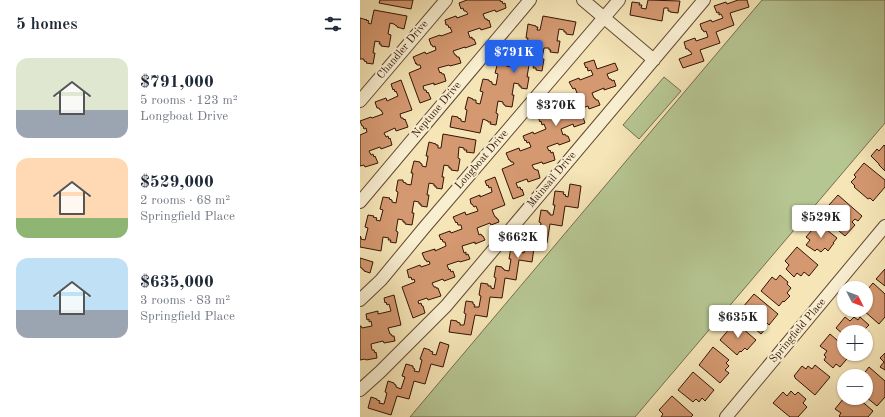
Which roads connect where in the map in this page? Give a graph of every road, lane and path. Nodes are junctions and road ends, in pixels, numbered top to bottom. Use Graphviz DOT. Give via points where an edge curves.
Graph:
graph roads {
  1 [pos="446,0"];
  2 [pos="530,0"];
  3 [pos="583,0"];
  4 [pos="619,0"];
  5 [pos="704,0"];
  6 [pos="604,17"];
  7 [pos="654,60"];
  8 [pos="360,101"];
  9 [pos="360,202"];
  10 [pos="885,226"];
  11 [pos="360,300"];
  12 [pos="360,390"];
  13 [pos="726,417"];
  1 -- 8 [label="street, Chandler Drive"];
  2 -- 9 [label="street, Neptune Drive"];
  3 -- 6 [label="street"];
  4 -- 6 [label="street, Longboat Drive"];
  5 -- 7 [label="street, Mainsail Drive"];
  6 -- 7 [label="street"];
  6 -- 11 [label="street, Longboat Drive" via="381,280"];
  7 -- 12 [label="street, Mainsail Drive" via="446,306"];
  10 -- 13 [label="street, Springfield Place"];
}
